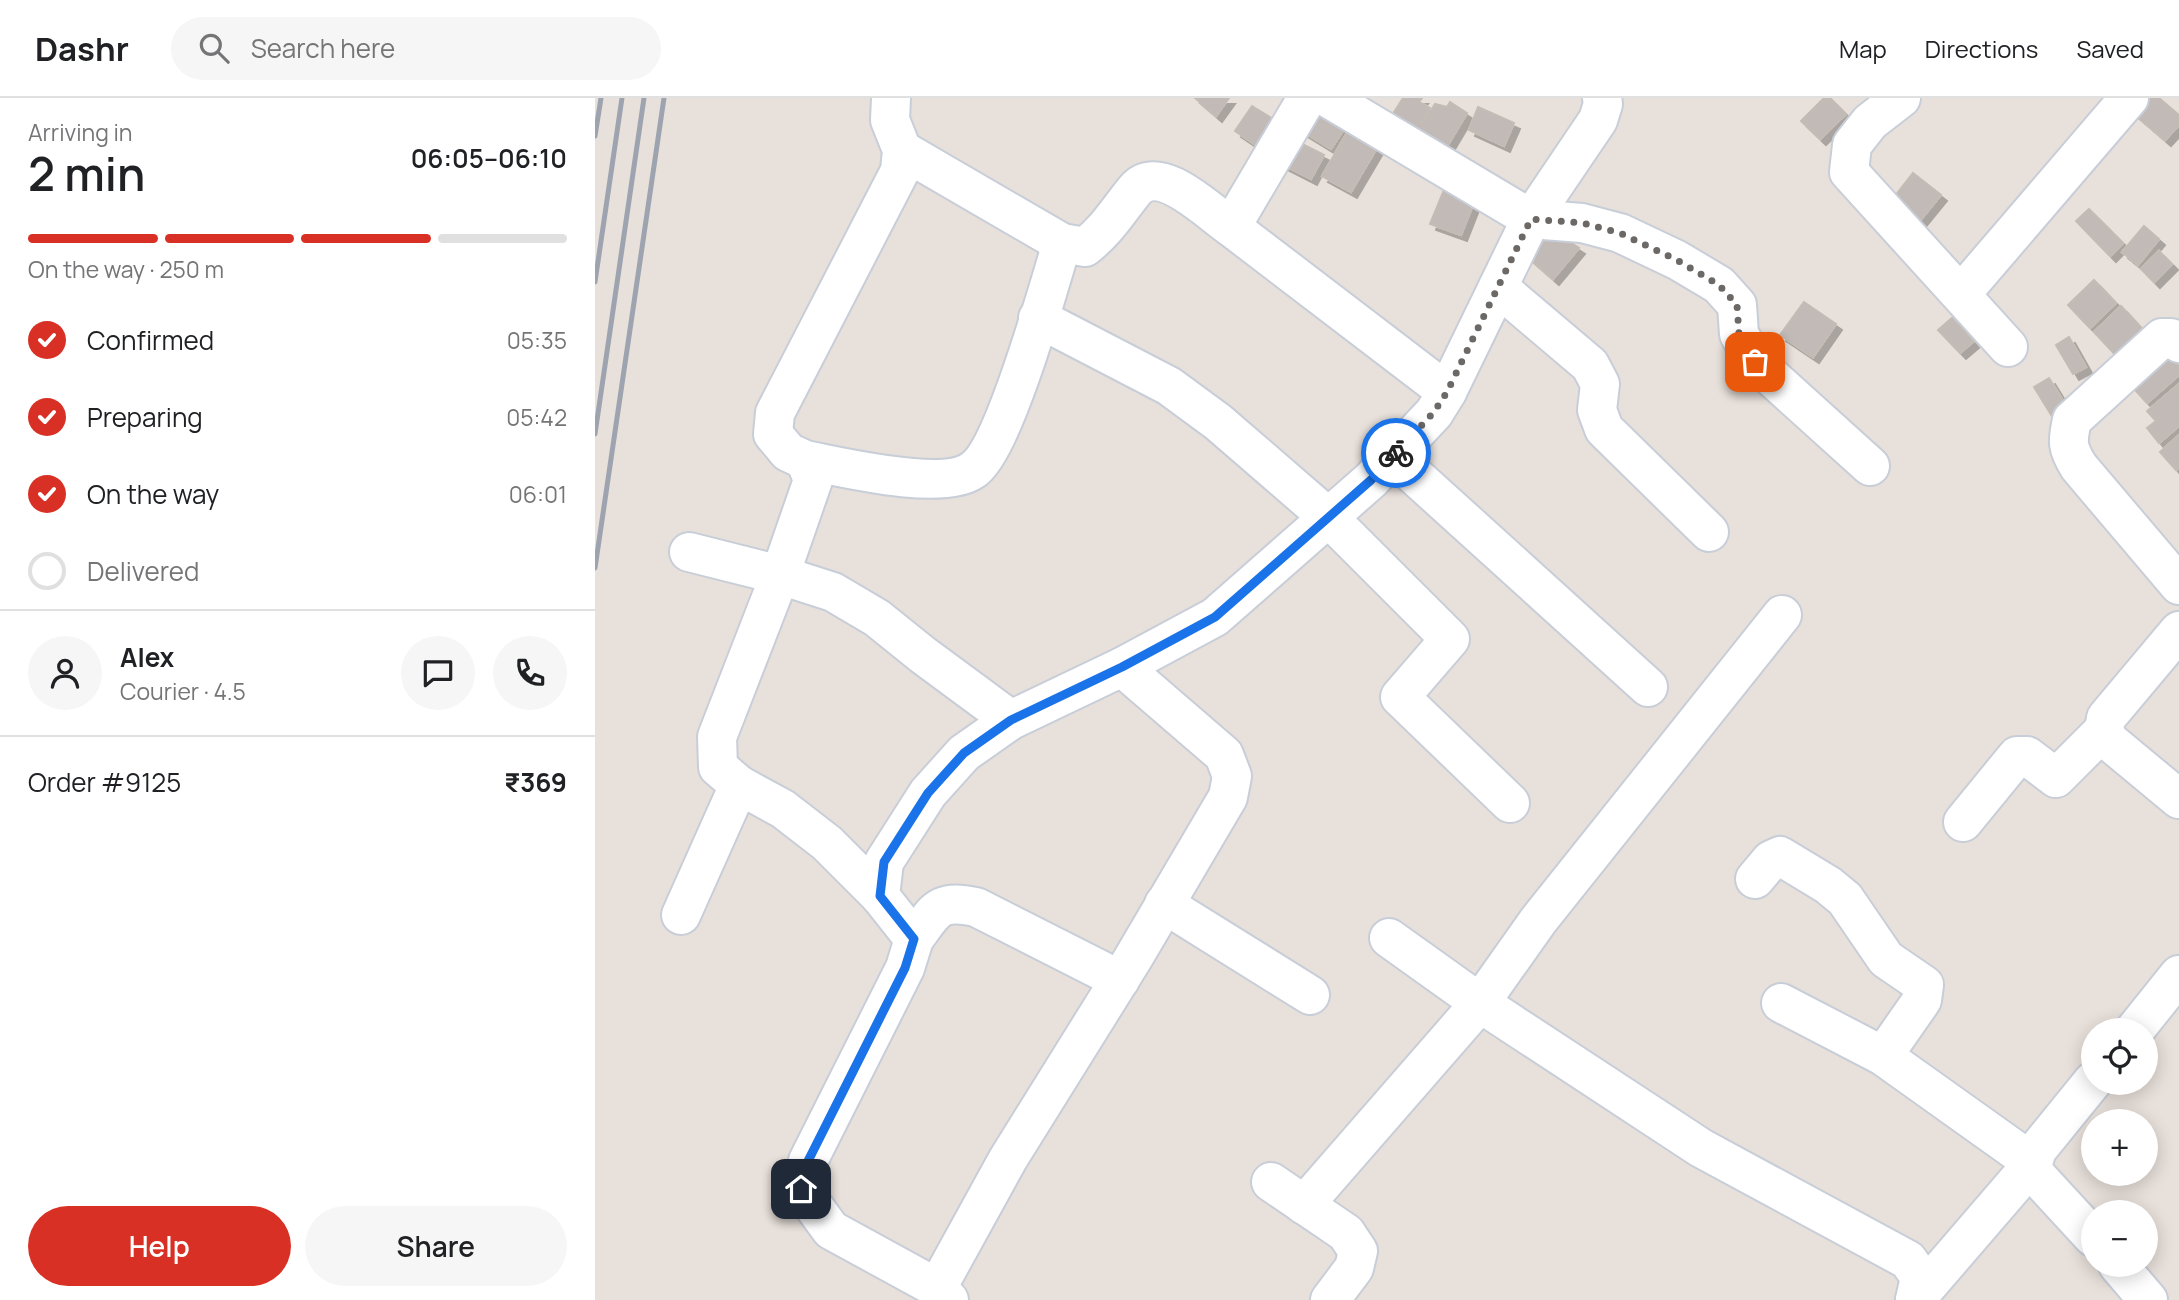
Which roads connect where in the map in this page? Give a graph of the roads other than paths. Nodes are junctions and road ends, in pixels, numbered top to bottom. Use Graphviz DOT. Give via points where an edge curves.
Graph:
graph roads {
  1 [pos="891,98"];
  2 [pos="1307,98"];
  3 [pos="1328,98"];
  4 [pos="1602,98"];
  5 [pos="1901,98"];
  6 [pos="2129,98"];
  7 [pos="902,150"];
  8 [pos="1531,219"];
  9 [pos="1231,228"];
  10 [pos="1062,243"];
  11 [pos="1498,287"];
  12 [pos="1961,294"];
  13 [pos="1038,318"];
  14 [pos="2179,343"];
  15 [pos="2008,347"];
  16 [pos="1447,392"];
  17 [pos="1393,456"];
  18 [pos="805,460"];
  19 [pos="1870,466"];
  20 [pos="1329,517"];
  21 [pos="1709,532"];
  22 [pos="689,552"];
  23 [pos="780,575"];
  24 [pos="2178,581"];
  25 [pos="1782,615"];
  26 [pos="2179,631"];
  27 [pos="1122,667"];
  28 [pos="1648,687"];
  29 [pos="1011,720"];
  30 [pos="2104,730"];
  31 [pos="739,785"];
  32 [pos="2179,799"];
  33 [pos="1510,803"];
  34 [pos="1963,822"];
  35 [pos="1755,878"];
  36 [pos="880,896"];
  37 [pos="1164,904"];
  38 [pos="681,915"];
  39 [pos="1389,938"];
  40 [pos="914,939"];
  41 [pos="2179,975"];
  42 [pos="1119,980"];
  43 [pos="1310,995"];
  44 [pos="1480,1003"];
  45 [pos="1781,1003"];
  46 [pos="2144,1018"];
  47 [pos="1883,1056"];
  48 [pos="2082,1095"];
  49 [pos="2033,1163"];
  50 [pos="1271,1182"];
  51 [pos="1304,1205"];
  52 [pos="2081,1224"];
  53 [pos="2128,1277"];
  54 [pos="943,1294"];
  55 [pos="1330,1300"];
  56 [pos="1915,1300"];
  57 [pos="2148,1300"];
  1 -- 7 [label="street" via="890,120"];
  2 -- 9 [label="street"];
  3 -- 8 [label="street"];
  4 -- 8 [label="street" via="1598,120"];
  5 -- 12 [label="street" via="1870,122 1852,145 1849,172"];
  6 -- 12 [label="street"];
  7 -- 10 [label="street"];
  7 -- 18 [label="street" via="900,171 775,413 773,434 788,452"];
  8 -- 11 [label="street"];
  8 -- 19 [label="street" via="1582,223 1620,233 1719,285 1737,305 1739,334 1755,362"];
  9 -- 10 [label="street" via="1168,182 1152,180 1137,187 1103,233 1085,247"];
  9 -- 16 [label="street"];
  10 -- 13 [label="street"];
  11 -- 16 [label="street"];
  11 -- 21 [label="street" via="1590,365 1599,384 1597,410 1604,429"];
  12 -- 15 [label="street"];
  13 -- 18 [label="street" via="991,450 973,471 951,478 902,477"];
  13 -- 20 [label="street" via="1169,386"];
  14 -- 24 [label="street" via="2162,338 2072,421 2068,438 2069,453 2079,467"];
  16 -- 17 [label="street"];
  17 -- 20 [label="street"];
  17 -- 28 [label="street"];
  18 -- 23 [label="street" via="813,480"];
  20 -- 27 [label="street" via="1215,617"];
  20 -- 33 [label="street" via="1450,639 1400,696"];
  22 -- 23 [label="street"];
  23 -- 29 [label="street" via="833,592 877,618"];
  23 -- 31 [label="street" via="717,737 718,767"];
  25 -- 44 [label="street" via="1538,921"];
  26 -- 30 [label="street" via="2106,718"];
  27 -- 29 [label="street"];
  27 -- 37 [label="street" via="1224,755 1232,776 1228,797"];
  29 -- 36 [label="street" via="964,753 928,793 884,862"];
  30 -- 32 [label="street" via="2109,741"];
  30 -- 34 [label="street" via="2056,778 2027,756 2017,756"];
  31 -- 36 [label="street" via="827,843"];
  31 -- 38 [label="street"];
  35 -- 47 [label="street" via="1780,856 1828,885 1845,899 1886,959 1924,985 1922,1000"];
  36 -- 40 [label="street"];
  37 -- 42 [label="street"];
  37 -- 43 [label="street"];
  39 -- 44 [label="street"];
  40 -- 42 [label="street" via="937,908 957,903 977,907"];
  40 -- 54 [label="street" via="905,968 808,1161 801,1189 831,1230"];
  41 -- 46 [label="street"];
  42 -- 54 [label="street" via="1007,1159"];
  44 -- 51 [label="street"];
  44 -- 56 [label="street" via="1701,1148 1908,1260 1920,1277"];
  45 -- 47 [label="street"];
  47 -- 49 [label="street"];
  48 -- 49 [label="street" via="2037,1150"];
  49 -- 52 [label="street" via="2035,1174"];
  49 -- 56 [label="street"];
  50 -- 51 [label="street"];
  51 -- 55 [label="street" via="1346,1233 1358,1251 1354,1268"];
  53 -- 57 [label="street"];
}
